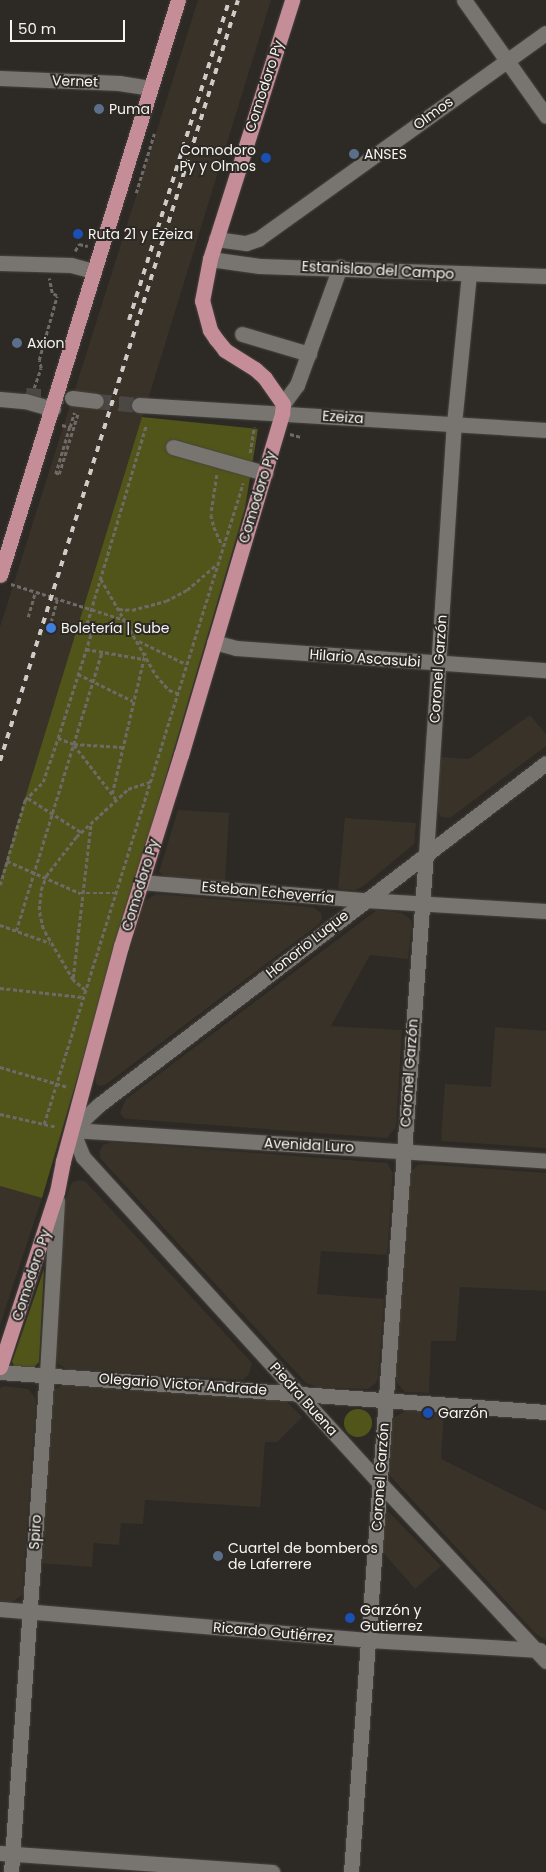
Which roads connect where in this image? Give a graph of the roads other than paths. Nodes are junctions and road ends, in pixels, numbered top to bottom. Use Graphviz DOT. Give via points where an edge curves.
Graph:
graph roads {
  1 [pos="178,0"];
  2 [pos="292,0"];
  3 [pos="464,0"];
  4 [pos="546,34"];
  5 [pos="507,60"];
  6 [pos="0,78"];
  7 [pos="150,88"];
  8 [pos="546,116"];
  9 [pos="216,239"];
  10 [pos="210,259"];
  11 [pos="0,262"];
  12 [pos="340,267"];
  13 [pos="94,270"];
  14 [pos="469,274"];
  15 [pos="546,276"];
  16 [pos="242,334"];
  17 [pos="309,354"];
  18 [pos="0,393"];
  19 [pos="26,395"];
  20 [pos="72,398"];
  21 [pos="0,399"];
  22 [pos="96,401"];
  23 [pos="139,405"];
  24 [pos="53,409"];
  25 [pos="283,409"];
  26 [pos="454,424"];
  27 [pos="546,430"];
  28 [pos="173,447"];
  29 [pos="264,473"];
  30 [pos="4,580"];
  31 [pos="214,642"];
  32 [pos="439,663"];
  33 [pos="546,670"];
  34 [pos="546,763"];
  35 [pos="426,854"];
  36 [pos="140,882"];
  37 [pos="365,900"];
  38 [pos="421,903"];
  39 [pos="546,911"];
  40 [pos="72,1130"];
  41 [pos="404,1150"];
  42 [pos="546,1161"];
  43 [pos="58,1192"];
  44 [pos="0,1367"];
  45 [pos="0,1372"];
  46 [pos="47,1374"];
  47 [pos="298,1392"];
  48 [pos="386,1400"];
  49 [pos="546,1412"];
  50 [pos="379,1482"];
  51 [pos="0,1609"];
  52 [pos="29,1612"];
  53 [pos="368,1640"];
  54 [pos="541,1650"];
  55 [pos="546,1661"];
  56 [pos="6,1853"];
  57 [pos="11,1872"];
  58 [pos="272,1872"];
  59 [pos="351,1872"];
  1 -- 7 [label="main road"];
  2 -- 9 [label="main road, Comodoro Py"];
  3 -- 5 [label="street"];
  4 -- 5 [label="street, Olmos"];
  5 -- 8 [label="street"];
  5 -- 9 [label="street, Olmos" via="258,239 246,243"];
  6 -- 7 [label="street, Vernet" via="119,83"];
  7 -- 13 [label="main road"];
  9 -- 10 [label="main road, Comodoro Py"];
  10 -- 12 [label="street, Estanislao del Campo" via="260,266"];
  10 -- 25 [label="main road, Comodoro Py" via="202,301 210,330 225,350 265,378"];
  11 -- 13 [label="street" via="71,265"];
  12 -- 14 [label="street, Estanislao del Campo"];
  12 -- 17 [label="street, Comodoro Py"];
  13 -- 24 [label="main road"];
  14 -- 15 [label="street, Estanislao del Campo"];
  14 -- 26 [label="street, Coronel Garzón"];
  16 -- 17 [label="street"];
  17 -- 25 [label="street, Comodoro Py" via="297,386"];
  18 -- 19 [label="street"];
  20 -- 22 [label="street"];
  21 -- 24 [label="street" via="26,401"];
  23 -- 25 [label="street, Ezeiza"];
  24 -- 30 [label="main road"];
  25 -- 26 [label="street, Ezeiza"];
  25 -- 29 [label="main road, Comodoro Py"];
  26 -- 27 [label="street, Ezeiza"];
  26 -- 32 [label="street, Coronel Garzón"];
  28 -- 29 [label="street"];
  29 -- 31 [label="main road, Comodoro Py"];
  31 -- 32 [label="street, Hilario Ascasubi" via="236,648"];
  31 -- 36 [label="main road, Comodoro Py"];
  32 -- 33 [label="street, Hilario Ascasubi"];
  32 -- 35 [label="street, Coronel Garzón"];
  34 -- 35 [label="street, Honorio Luque"];
  35 -- 37 [label="street, Honorio Luque"];
  35 -- 38 [label="street, Coronel Garzón"];
  36 -- 37 [label="street, Esteban Echeverría"];
  36 -- 40 [label="main road, Comodoro Py"];
  37 -- 38 [label="street, Esteban Echeverría"];
  37 -- 40 [label="street, Honorio Luque" via="100,1104"];
  38 -- 39 [label="street, Esteban Echeverría"];
  38 -- 41 [label="street, Coronel Garzón"];
  40 -- 41 [label="street, Avenida Luro"];
  40 -- 43 [label="main road, Comodoro Py"];
  40 -- 47 [label="street, Piedra Buena" via="83,1157"];
  41 -- 42 [label="street, Avenida Luro"];
  41 -- 48 [label="street, Coronel Garzón"];
  43 -- 44 [label="main road, Comodoro Py"];
  43 -- 46 [label="street, Spiro"];
  45 -- 46 [label="street, Olegario Victor Andrade"];
  46 -- 47 [label="street, Olegario Victor Andrade"];
  46 -- 52 [label="street, Spiro"];
  47 -- 48 [label="street, Olegario Victor Andrade"];
  47 -- 50 [label="street, Piedra Buena"];
  48 -- 49 [label="street, Olegario Victor Andrade"];
  48 -- 50 [label="street, Coronel Garzón"];
  50 -- 53 [label="street, Coronel Garzón"];
  50 -- 54 [label="street, Piedra Buena"];
  51 -- 52 [label="street, Ricardo Gutiérrez"];
  52 -- 53 [label="street, Ricardo Gutiérrez"];
  52 -- 56 [label="street, Spiro"];
  53 -- 54 [label="street, Ricardo Gutiérrez"];
  53 -- 59 [label="street, Coronel Garzón"];
  54 -- 55 [label="street, Piedra Buena"];
  56 -- 57 [label="street, Spiro"];
  56 -- 58 [label="street"];
}
